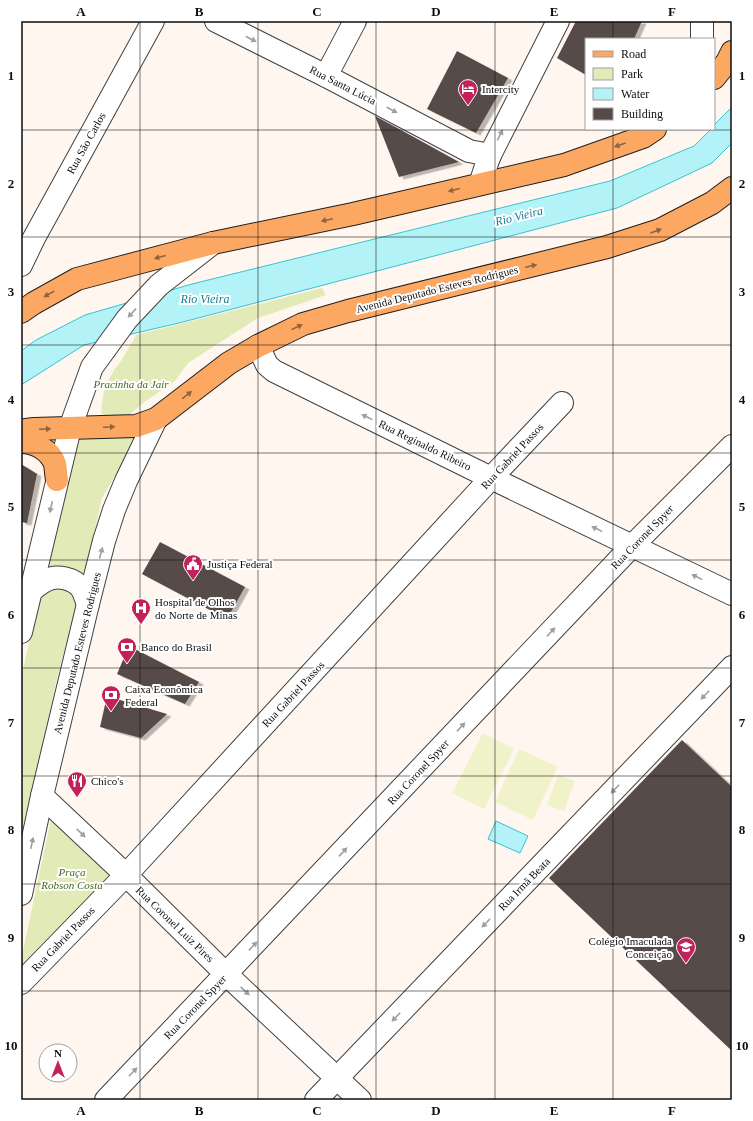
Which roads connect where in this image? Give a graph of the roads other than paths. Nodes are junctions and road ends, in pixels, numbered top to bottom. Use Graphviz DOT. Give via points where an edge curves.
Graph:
graph roads {
  1 [pos="153,21"];
  2 [pos="216,21"];
  3 [pos="355,21"];
  4 [pos="558,21"];
  5 [pos="702,21"];
  6 [pos="702,38"];
  7 [pos="732,52"];
  8 [pos="326,76"];
  9 [pos="715,77"];
  10 [pos="654,130"];
  11 [pos="469,151"];
  12 [pos="490,155"];
  13 [pos="480,184"];
  14 [pos="732,188"];
  15 [pos="28,235"];
  16 [pos="213,243"];
  17 [pos="21,265"];
  18 [pos="21,312"];
  19 [pos="258,346"];
  20 [pos="562,403"];
  21 [pos="156,419"];
  22 [pos="70,428"];
  23 [pos="21,432"];
  24 [pos="21,442"];
  25 [pos="732,446"];
  26 [pos="491,478"];
  27 [pos="57,480"];
  28 [pos="632,546"];
  29 [pos="30,556"];
  30 [pos="32,590"];
  31 [pos="732,594"];
  32 [pos="88,604"];
  33 [pos="21,632"];
  34 [pos="732,667"];
  35 [pos="42,796"];
  36 [pos="126,876"];
  37 [pos="21,894"];
  38 [pos="226,974"];
  39 [pos="21,983"];
  40 [pos="337,1078"];
  41 [pos="106,1100"];
  42 [pos="316,1100"];
  43 [pos="360,1100"];
  1 -- 15 [label="street, Rua São Carlos"];
  2 -- 8 [label="street, Rua Santa Lúcia, one-way"];
  3 -- 8 [label="street"];
  12 -- 4 [label="street, one-way"];
  5 -- 6 [label="street"];
  7 -- 9 [label="main road"];
  8 -- 11 [label="street, Rua Santa Lúcia, one-way"];
  10 -- 13 [label="main road, one-way" via="643,137 564,165"];
  11 -- 12 [label="street, Rua Santa Lúcia"];
  11 -- 13 [label="street"];
  12 -- 13 [label="street"];
  13 -- 16 [label="main road, one-way"];
  19 -- 14 [label="main road, Avenida Deputado Esteves Rodrigues, one-way" via="303,324 341,313 607,247 660,230 712,203"];
  15 -- 17 [label="street, Rua São Carlos"];
  16 -- 18 [label="main road, one-way" via="78,278"];
  16 -- 22 [label="street, one-way" via="159,285 127,320 92,367"];
  21 -- 19 [label="main road, Avenida Deputado Esteves Rodrigues, one-way" via="229,363"];
  26 -- 19 [label="street, Rua Reginaldo Ribeiro, one-way" via="274,371 267,364"];
  20 -- 26 [label="street, Rua Gabriel Passos"];
  22 -- 21 [label="main road, Avenida Deputado Esteves Rodrigues, one-way" via="136,426"];
  32 -- 21 [label="street, Avenida Deputado Esteves Rodrigues, one-way" via="114,510"];
  23 -- 22 [label="main road, Avenida Deputado Esteves Rodrigues, one-way"];
  22 -- 27 [label="street"];
  24 -- 27 [label="main road" via="35,444 47,450 55,464"];
  25 -- 28 [label="street, Rua Coronel Spyer"];
  28 -- 26 [label="street, Rua Reginaldo Ribeiro, one-way"];
  26 -- 36 [label="street, Rua Gabriel Passos"];
  27 -- 29 [label="street, one-way"];
  31 -- 28 [label="street, Rua Reginaldo Ribeiro, one-way"];
  38 -- 28 [label="street, Rua Coronel Spyer, one-way"];
  29 -- 30 [label="street"];
  30 -- 32 [label="street" via="46,580 66,578 82,589"];
  30 -- 33 [label="street"];
  32 -- 35 [label="street, Avenida Deputado Esteves Rodrigues"];
  34 -- 40 [label="street, Rua Irmã Beata, one-way"];
  35 -- 36 [label="street, Rua Coronel Luiz Pires, one-way"];
  37 -- 35 [label="street, Avenida Deputado Esteves Rodrigues, one-way"];
  36 -- 38 [label="street, Rua Coronel Luiz Pires"];
  36 -- 39 [label="street, Rua Gabriel Passos"];
  38 -- 40 [label="street, Rua Coronel Luiz Pires, one-way"];
  41 -- 38 [label="street, Rua Coronel Spyer, one-way"];
  40 -- 42 [label="street, Rua Irmã Beata"];
  40 -- 43 [label="street, Rua Coronel Luiz Pires"];
}
